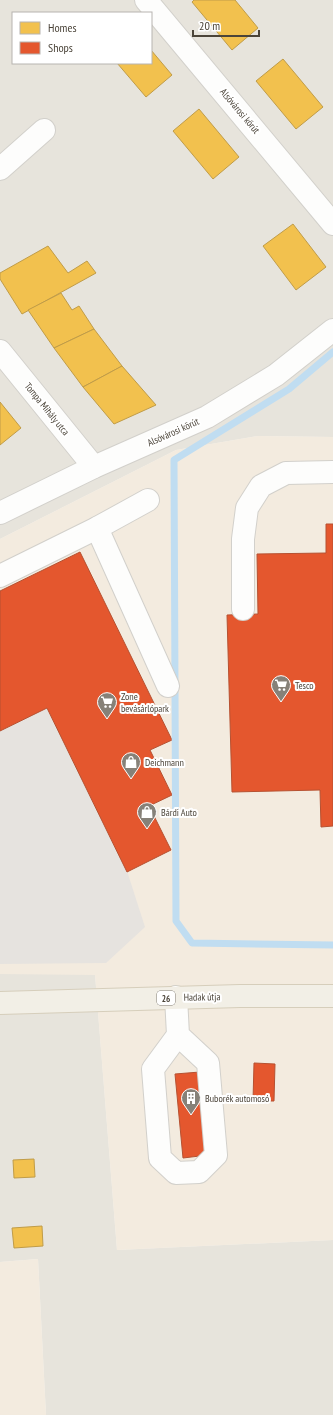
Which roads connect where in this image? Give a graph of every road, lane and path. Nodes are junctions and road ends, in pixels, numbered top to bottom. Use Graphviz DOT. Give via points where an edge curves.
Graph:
graph roads {
  1 [pos="146,0"];
  2 [pos="44,130"];
  3 [pos="0,169"];
  4 [pos="333,224"];
  5 [pos="333,330"];
  6 [pos="0,351"];
  7 [pos="94,467"];
  8 [pos="333,472"];
  9 [pos="148,500"];
  10 [pos="0,513"];
  11 [pos="97,528"];
  12 [pos="0,576"];
  13 [pos="243,608"];
  14 [pos="168,686"];
  15 [pos="333,996"];
  16 [pos="176,997"];
  17 [pos="0,1004"];
  18 [pos="178,1035"];
  1 -- 4 [label="street, Alsóvárosi körút"];
  2 -- 3 [label="street"];
  5 -- 7 [label="street, Alsóvárosi körút" via="276,375 207,417"];
  6 -- 7 [label="street, Tompa Mihály utca"];
  7 -- 10 [label="street, Alsóvárosi körút"];
  8 -- 13 [label="street" via="286,473 261,486 247,508 243,539"];
  9 -- 11 [label="street"];
  11 -- 12 [label="street"];
  11 -- 14 [label="street"];
  15 -- 16 [label="main road, Hadak útja / 26"];
  16 -- 17 [label="main road, Hadak útja / 26"];
  16 -- 18 [label="street"];
  18 -- 18 [label="street" via="153,1069 160,1158 176,1173 199,1172 216,1155 208,1063"];
}
